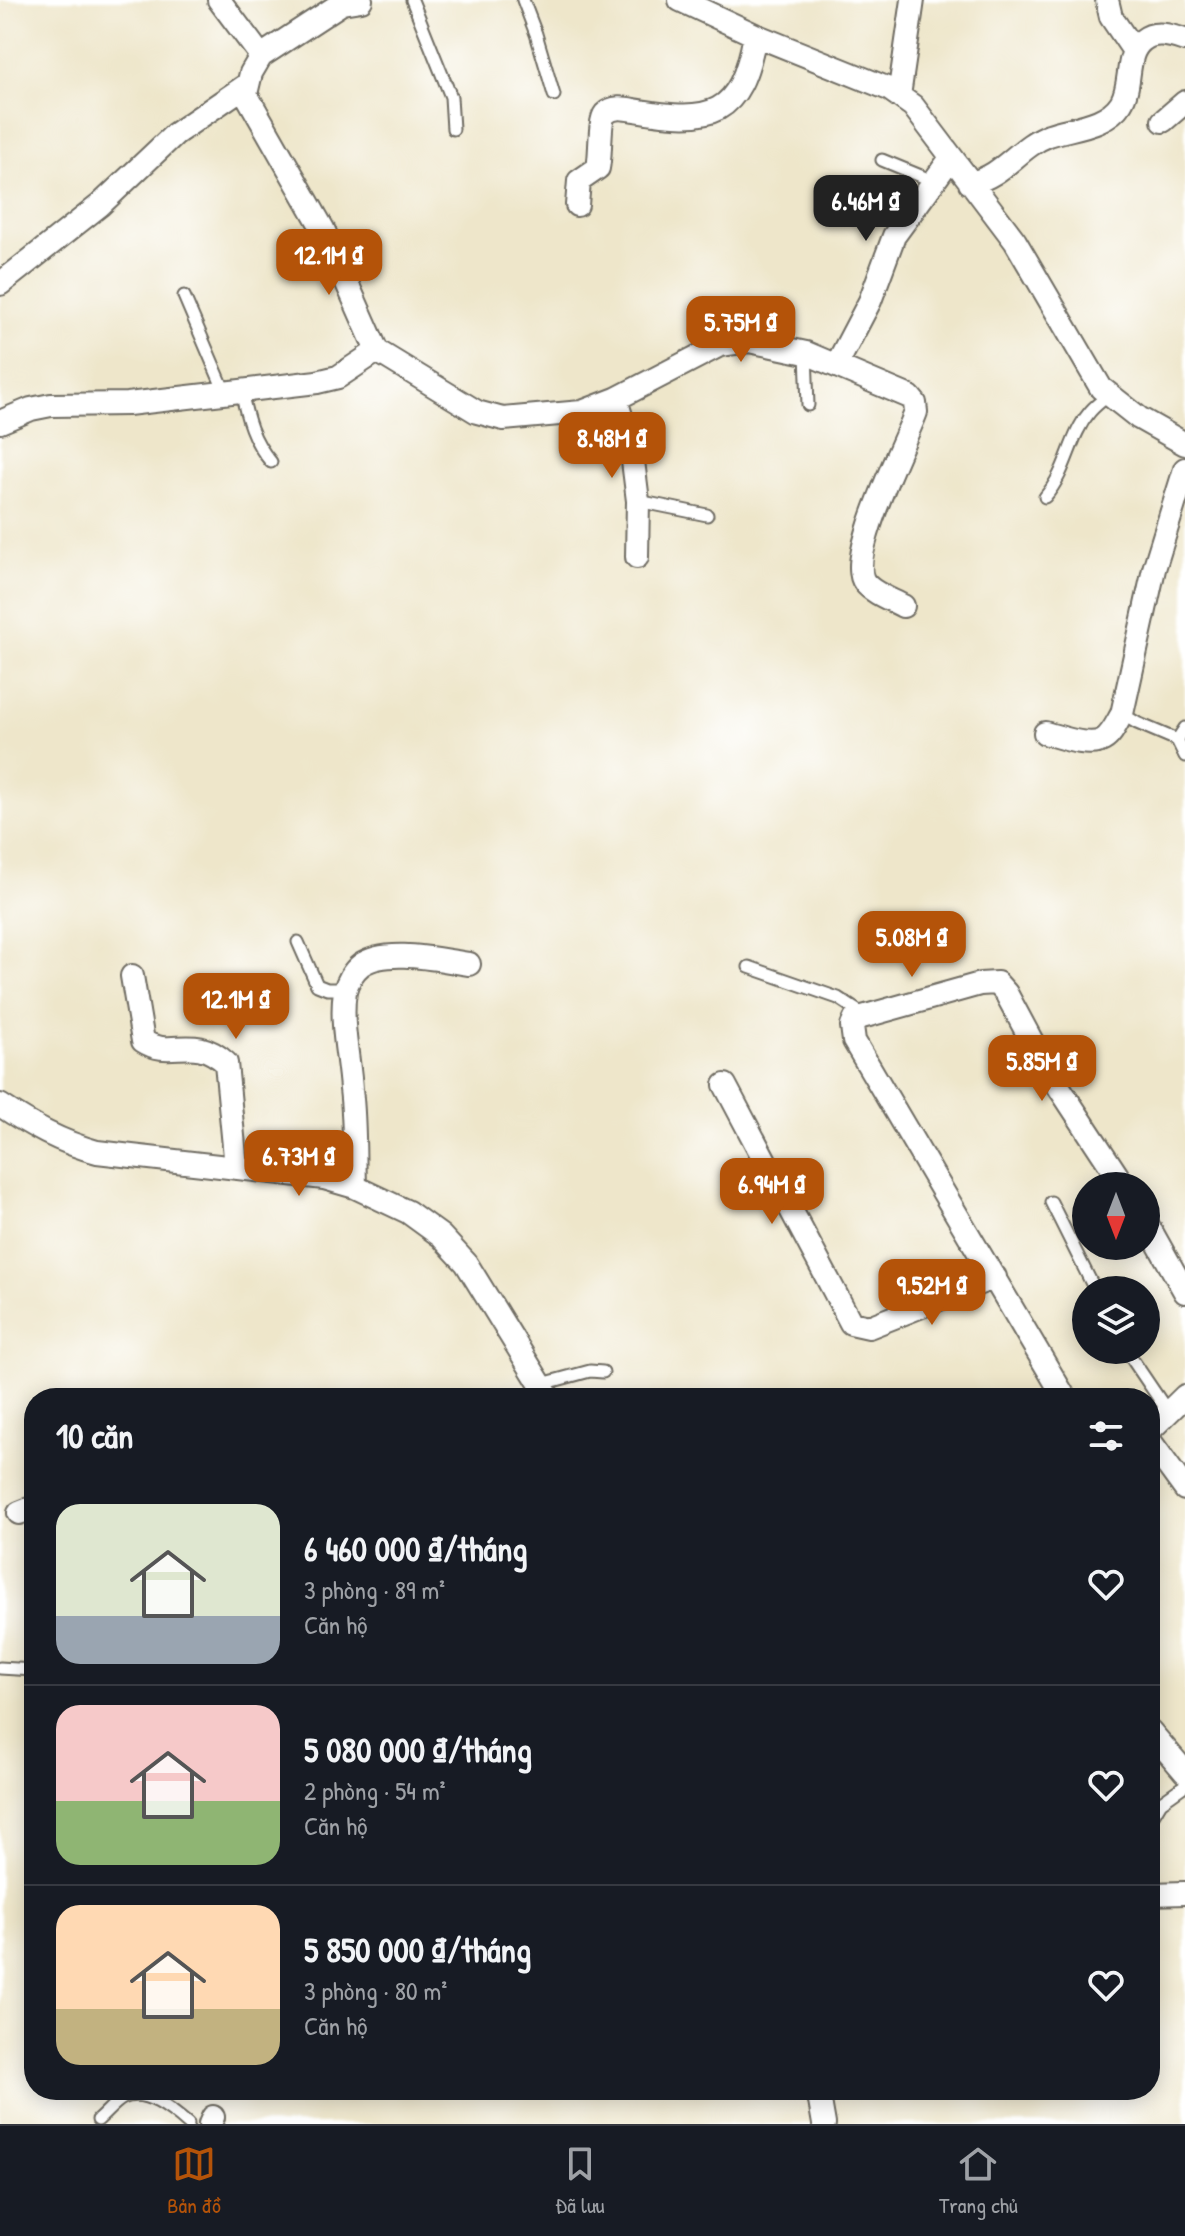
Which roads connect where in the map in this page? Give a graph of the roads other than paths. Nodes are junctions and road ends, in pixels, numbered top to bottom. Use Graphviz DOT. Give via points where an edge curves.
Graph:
graph roads {
  1 [pos="219,0"];
  2 [pos="361,0"];
  3 [pos="412,0"];
  4 [pos="523,0"];
  5 [pos="680,0"];
  6 [pos="913,0"];
  7 [pos="1107,0"];
  8 [pos="755,35"];
  9 [pos="1185,40"];
  10 [pos="1134,51"];
  11 [pos="261,56"];
  12 [pos="248,84"];
  13 [pos="554,95"];
  14 [pos="899,96"];
  15 [pos="1185,102"];
  16 [pos="1163,121"];
  17 [pos="453,129"];
  18 [pos="951,158"];
  19 [pos="882,160"];
  20 [pos="933,181"];
  21 [pos="970,183"];
  22 [pos="577,205"];
  23 [pos="0,284"];
  24 [pos="184,296"];
  25 [pos="377,351"];
  26 [pos="806,353"];
  27 [pos="837,364"];
  28 [pos="233,392"];
  29 [pos="1108,395"];
  30 [pos="616,399"];
  31 [pos="808,405"];
  32 [pos="0,422"];
  33 [pos="1185,444"];
  34 [pos="566,451"];
  35 [pos="632,453"];
  36 [pos="271,462"];
  37 [pos="1185,469"];
  38 [pos="1045,497"];
  39 [pos="638,501"];
  40 [pos="707,515"];
  41 [pos="637,557"];
  42 [pos="903,606"];
  43 [pos="1122,714"];
  44 [pos="1185,728"];
  45 [pos="1045,733"];
  46 [pos="1177,740"];
  47 [pos="1185,756"];
  48 [pos="298,942"];
  49 [pos="469,964"];
  50 [pos="749,967"];
  51 [pos="132,976"];
  52 [pos="345,989"];
  53 [pos="864,1016"];
  54 [pos="725,1085"];
  55 [pos="0,1105"];
  56 [pos="236,1167"];
  57 [pos="1115,1172"];
  58 [pos="355,1187"];
  59 [pos="1051,1202"];
  60 [pos="1160,1247"];
  61 [pos="1088,1276"];
  62 [pos="995,1277"];
  63 [pos="1185,1292"];
  64 [pos="1135,1364"];
  65 [pos="603,1372"];
  66 [pos="543,1388"];
  67 [pos="552,1388"];
  68 [pos="1059,1388"];
  69 [pos="1152,1388"];
  70 [pos="1185,1396"];
  71 [pos="1160,1400"];
  72 [pos="1168,1412"];
  73 [pos="1160,1420"];
  74 [pos="1160,1455"];
  75 [pos="1185,1489"];
  76 [pos="0,1668"];
  77 [pos="24,1669"];
  78 [pos="1160,1743"];
  79 [pos="1185,1772"];
  80 [pos="1185,1785"];
  81 [pos="1160,1804"];
  82 [pos="1185,1893"];
  83 [pos="1160,1894"];
  84 [pos="121,2100"];
  85 [pos="150,2100"];
  86 [pos="820,2100"];
  87 [pos="98,2120"];
  88 [pos="188,2124"];
  89 [pos="824,2124"];
  1 -- 11 [label="street"];
  2 -- 11 [label="street" via="342,3"];
  3 -- 17 [label="lane" via="451,97"];
  4 -- 13 [label="lane"];
  5 -- 8 [label="street"];
  6 -- 14 [label="street"];
  7 -- 10 [label="street" via="1111,17"];
  8 -- 14 [label="street"];
  8 -- 22 [label="street" via="742,86 715,110 679,117 621,108 607,112 601,121 598,168 579,181"];
  9 -- 10 [label="street" via="1152,35"];
  10 -- 21 [label="street" via="1126,92 1116,109 1100,120 1047,136 991,176"];
  11 -- 12 [label="street"];
  12 -- 23 [label="street" via="175,134 100,205"];
  12 -- 25 [label="street" via="246,94 323,229"];
  14 -- 18 [label="street" via="913,106"];
  15 -- 16 [label="street"];
  18 -- 20 [label="street"];
  18 -- 21 [label="street"];
  19 -- 20 [label="lane"];
  20 -- 27 [label="street" via="894,236 870,301"];
  21 -- 29 [label="street" via="1015,241"];
  24 -- 28 [label="lane"];
  25 -- 28 [label="street" via="338,377"];
  25 -- 30 [label="street" via="477,412 503,419 582,412"];
  26 -- 27 [label="street"];
  26 -- 30 [label="street" via="733,341"];
  26 -- 31 [label="lane"];
  27 -- 42 [label="street" via="900,391 915,403 916,412 863,545 860,568 865,583"];
  28 -- 32 [label="street" via="128,404 51,405"];
  28 -- 36 [label="lane" via="258,447"];
  29 -- 33 [label="street"];
  29 -- 38 [label="lane" via="1088,413 1059,480"];
  30 -- 35 [label="street"];
  34 -- 35 [label="lane"];
  35 -- 39 [label="street"];
  37 -- 43 [label="street" via="1154,569"];
  39 -- 40 [label="lane"];
  39 -- 41 [label="street"];
  43 -- 45 [label="street" via="1103,740"];
  43 -- 46 [label="lane"];
  44 -- 46 [label="lane"];
  46 -- 47 [label="lane"];
  48 -- 52 [label="lane" via="317,985"];
  49 -- 52 [label="street" via="381,957 362,964"];
  50 -- 53 [label="lane" via="838,998"];
  51 -- 56 [label="street" via="143,1041 166,1048 197,1046 226,1063"];
  52 -- 58 [label="street"];
  53 -- 57 [label="street" via="997,983"];
  53 -- 62 [label="street" via="852,1026 854,1041"];
  54 -- 62 [label="street" via="851,1323 869,1327"];
  55 -- 56 [label="street" via="45,1134 97,1152"];
  56 -- 58 [label="street"];
  58 -- 66 [label="street" via="408,1212 441,1236 466,1263"];
  59 -- 61 [label="lane"];
  60 -- 63 [label="street"];
  62 -- 68 [label="street"];
  64 -- 69 [label="lane"];
  65 -- 67 [label="lane" via="590,1371"];
  70 -- 72 [label="street"];
  71 -- 72 [label="lane"];
  72 -- 73 [label="street"];
  74 -- 75 [label="street"];
  76 -- 77 [label="lane"];
  78 -- 79 [label="street"];
  80 -- 81 [label="lane"];
  82 -- 83 [label="street"];
  84 -- 87 [label="lane"];
  85 -- 88 [label="lane"];
  86 -- 89 [label="street"];
}
